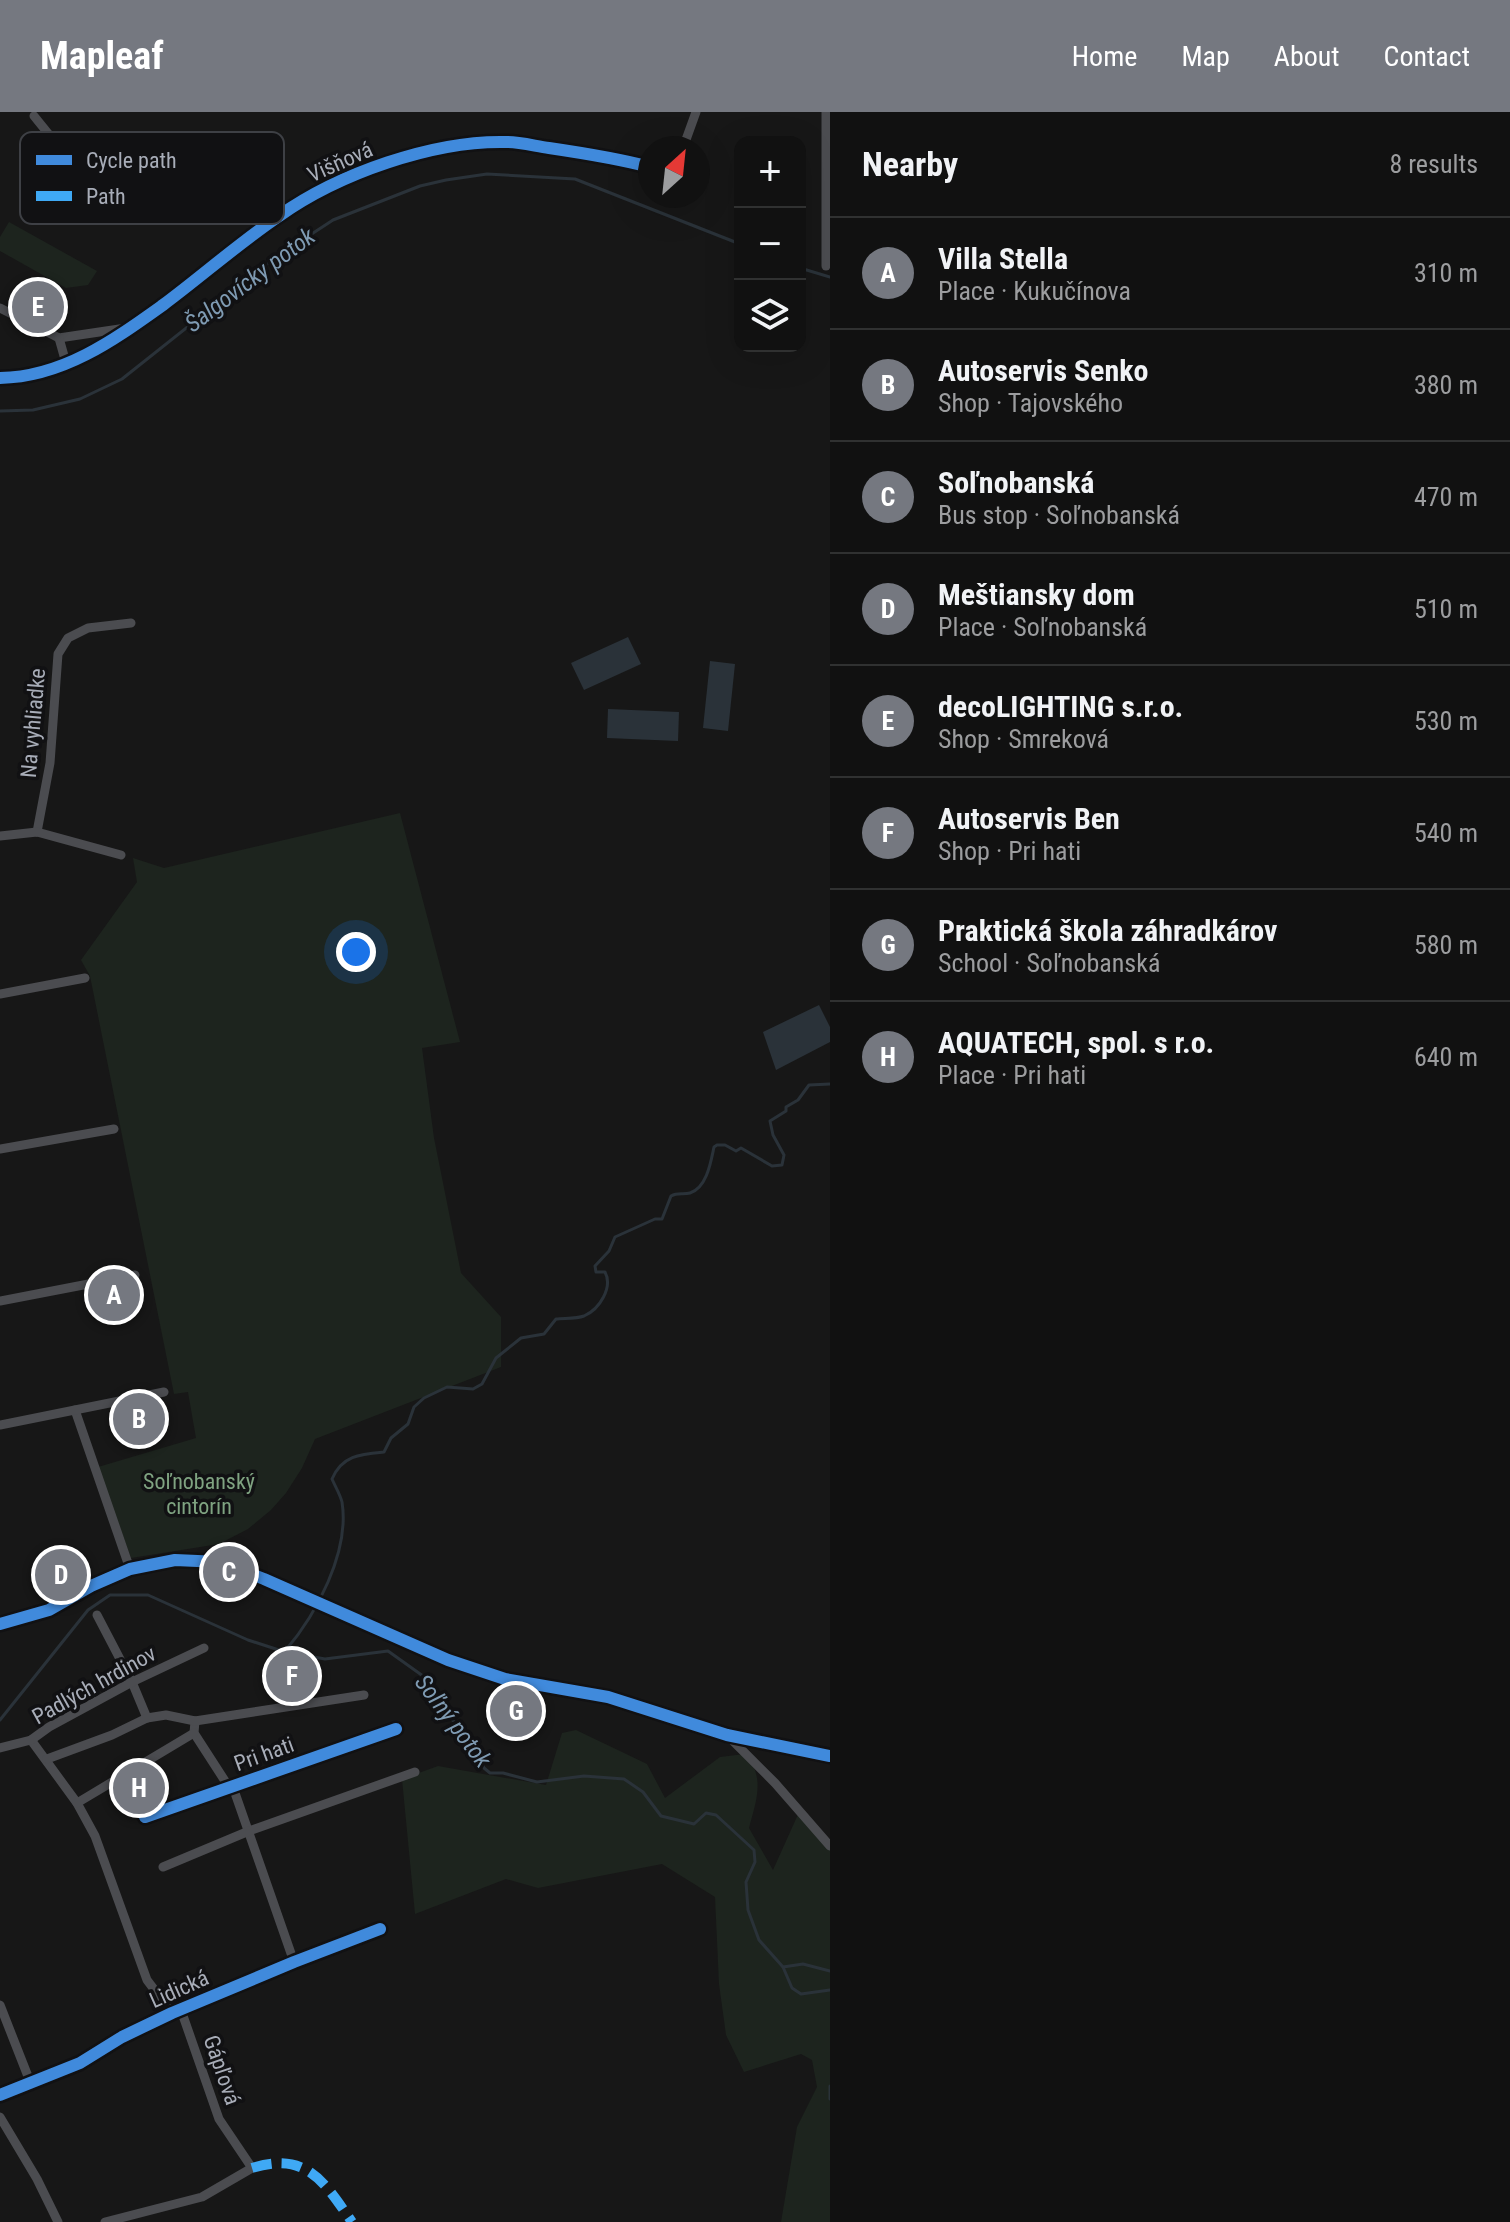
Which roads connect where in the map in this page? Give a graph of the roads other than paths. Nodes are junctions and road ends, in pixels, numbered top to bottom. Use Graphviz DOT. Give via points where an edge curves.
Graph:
graph roads {
  1 [pos="696,112"];
  2 [pos="826,112"];
  3 [pos="34,116"];
  4 [pos="47,132"];
  5 [pos="687,136"];
  6 [pos="638,164"];
  7 [pos="284,213"];
  8 [pos="268,224"];
  9 [pos="826,266"];
  10 [pos="0,308"];
  11 [pos="133,326"];
  12 [pos="59,338"];
  13 [pos="66,363"];
  14 [pos="0,378"];
  15 [pos="131,623"];
  16 [pos="37,832"];
  17 [pos="0,836"];
  18 [pos="121,855"];
  19 [pos="85,978"];
  20 [pos="0,994"];
  21 [pos="114,1129"];
  22 [pos="0,1149"];
  23 [pos="135,1275"];
  24 [pos="0,1301"];
  25 [pos="164,1392"];
  26 [pos="75,1410"];
  27 [pos="0,1425"];
  28 [pos="130,1569"];
  29 [pos="97,1615"];
  30 [pos="0,1624"];
  31 [pos="204,1648"];
  32 [pos="132,1682"];
  33 [pos="364,1695"];
  34 [pos="147,1718"];
  35 [pos="195,1721"];
  36 [pos="396,1729"];
  37 [pos="194,1733"];
  38 [pos="727,1735"];
  39 [pos="31,1740"];
  40 [pos="0,1748"];
  41 [pos="830,1756"];
  42 [pos="47,1759"];
  43 [pos="415,1772"];
  44 [pos="230,1788"];
  45 [pos="77,1803"];
  46 [pos="145,1817"];
  47 [pos="249,1831"];
  48 [pos="830,1846"];
  49 [pos="163,1867"];
  50 [pos="380,1929"];
  51 [pos="294,1962"];
  52 [pos="0,2005"];
  53 [pos="177,2011"];
  54 [pos="31,2084"];
  55 [pos="0,2095"];
  56 [pos="0,2117"];
  57 [pos="58,2222"];
  58 [pos="105,2222"];
  1 -- 5 [label="street"];
  2 -- 9 [label="street"];
  3 -- 4 [label="street"];
  6 -- 7 [label="street, Višňová" via="506,142 439,148 376,166"];
  8 -- 11 [label="street, Višňová"];
  10 -- 12 [label="street"];
  11 -- 12 [label="street"];
  11 -- 13 [label="street, Višňová"];
  12 -- 13 [label="street"];
  13 -- 14 [label="street, Višňová"];
  15 -- 16 [label="street, Na vyhliadke" via="88,628 68,638 58,654 50,763"];
  16 -- 17 [label="street"];
  16 -- 18 [label="street"];
  19 -- 20 [label="street"];
  21 -- 22 [label="street"];
  23 -- 24 [label="street"];
  25 -- 26 [label="street"];
  26 -- 27 [label="street"];
  26 -- 28 [label="street"];
  28 -- 30 [label="street" via="49,1610"];
  28 -- 38 [label="street" via="175,1560 220,1562 448,1660 505,1679 608,1697"];
  29 -- 32 [label="street"];
  31 -- 32 [label="street, Padlých hrdinov"];
  32 -- 34 [label="street"];
  32 -- 39 [label="street, Padlých hrdinov"];
  33 -- 35 [label="street, Pri hati"];
  34 -- 35 [label="street, Pri hati" via="166,1715"];
  34 -- 42 [label="street, Pri hati"];
  35 -- 37 [label="street"];
  36 -- 44 [label="street, Pri hati"];
  37 -- 44 [label="street, Pri hati"];
  37 -- 45 [label="street"];
  38 -- 41 [label="street"];
  38 -- 48 [label="street"];
  39 -- 40 [label="street, Padlých hrdinov"];
  39 -- 42 [label="street"];
  42 -- 45 [label="street"];
  43 -- 47 [label="street"];
  44 -- 46 [label="street, Pri hati"];
  44 -- 47 [label="street, Pri hati"];
  45 -- 53 [label="street" via="95,1836 147,1980"];
  47 -- 49 [label="street"];
  47 -- 51 [label="street, Pri hati"];
  50 -- 51 [label="street, Lidická"];
  51 -- 53 [label="street, Lidická"];
  52 -- 54 [label="street"];
  53 -- 54 [label="street, Lidická"];
  53 -- 58 [label="street, Gápľová" via="219,2119 252,2168 202,2197"];
  54 -- 55 [label="street, Lidická"];
  56 -- 57 [label="street"];
}
